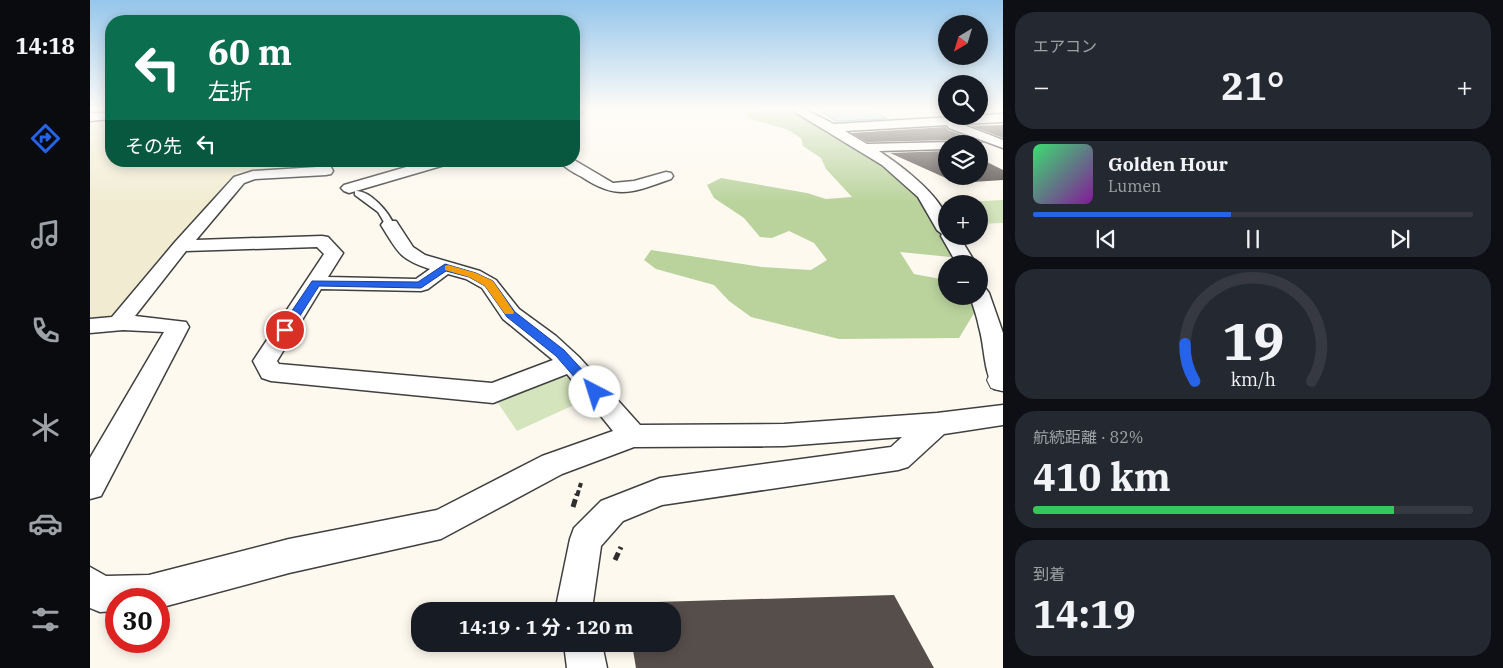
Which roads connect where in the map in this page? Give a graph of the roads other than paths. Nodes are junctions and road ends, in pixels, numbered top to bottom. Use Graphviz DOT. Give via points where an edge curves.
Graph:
graph roads {
  1 [pos="851,140"];
  2 [pos="938,145"];
  3 [pos="864,148"];
  4 [pos="315,167"];
  5 [pos="324,167"];
  6 [pos="421,167"];
  7 [pos="575,167"];
  8 [pos="666,176"];
  9 [pos="354,190"];
  10 [pos="938,217"];
  11 [pos="390,225"];
  12 [pos="181,246"];
  13 [pos="445,267"];
  14 [pos="316,283"];
  15 [pos="983,305"];
  16 [pos="118,322"];
  17 [pos="90,326"];
  18 [pos="571,363"];
  19 [pos="1003,380"];
  20 [pos="1003,414"];
  21 [pos="937,424"];
  22 [pos="633,436"];
  23 [pos="90,486"];
  24 [pos="93,593"];
  25 [pos="575,602"];
  26 [pos="584,652"];
  27 [pos="587,668"];
  1 -- 3 [label="street"];
  2 -- 3 [label="street"];
  3 -- 10 [label="street" via="887,162 924,194"];
  4 -- 12 [label="street" via="253,175 240,180"];
  5 -- 9 [label="street"];
  6 -- 9 [label="street"];
  7 -- 8 [label="street" via="605,186 622,189"];
  9 -- 11 [label="lane" via="381,209"];
  11 -- 13 [label="street" via="406,251 418,259"];
  12 -- 14 [label="street" via="322,241 334,253"];
  12 -- 16 [label="street"];
  13 -- 14 [label="street" via="421,285"];
  13 -- 18 [label="street" via="473,275 489,284 511,314"];
  14 -- 18 [label="street" via="265,362 271,372 492,393"];
  15 -- 19 [label="street"];
  16 -- 17 [label="street"];
  16 -- 23 [label="street" via="150,322 178,327"];
  18 -- 22 [label="street"];
  20 -- 21 [label="street"];
  21 -- 22 [label="street" via="784,434"];
  21 -- 25 [label="street" via="898,458 660,492 612,511 586,539"];
  22 -- 24 [label="street" via="552,465 441,524 289,556 149,593"];
  26 -- 27 [label="street"];
}
